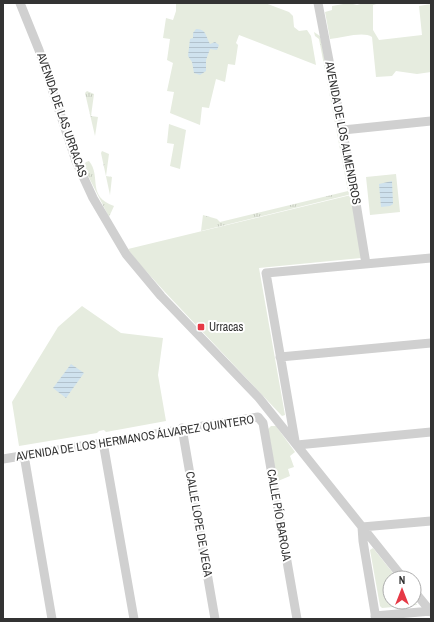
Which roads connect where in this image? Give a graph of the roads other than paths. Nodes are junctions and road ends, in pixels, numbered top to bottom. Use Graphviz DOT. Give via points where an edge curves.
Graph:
graph roads {
  1 [pos="20,3"];
  2 [pos="318,3"];
  3 [pos="431,121"];
  4 [pos="343,130"];
  5 [pos="431,258"];
  6 [pos="366,264"];
  7 [pos="431,343"];
  8 [pos="280,356"];
  9 [pos="275,418"];
  10 [pos="263,424"];
  11 [pos="182,428"];
  12 [pos="431,432"];
  13 [pos="103,442"];
  14 [pos="296,444"];
  15 [pos="24,455"];
  16 [pos="3,459"];
  17 [pos="431,521"];
  18 [pos="362,527"];
  19 [pos="397,570"];
  20 [pos="422,600"];
  21 [pos="431,611"];
  22 [pos="376,617"];
  23 [pos="52,619"];
  24 [pos="134,619"];
  25 [pos="215,619"];
  26 [pos="297,619"];
  1 -- 9 [label="street, AVENIDA DE LAS URRACAS" via="39,50 76,160 93,198 126,254"];
  2 -- 4 [label="street, AVENIDA DE LOS ALMENDROS"];
  3 -- 4 [label="street"];
  4 -- 6 [label="street, AVENIDA DE LOS ALMENDROS"];
  5 -- 6 [label="street"];
  6 -- 8 [label="street" via="266,273"];
  7 -- 8 [label="street"];
  8 -- 14 [label="street"];
  9 -- 10 [label="street"];
  9 -- 14 [label="street, AVENIDA DE LAS URRACAS"];
  10 -- 11 [label="street, AVENIDA DE LOS HERMANOS ÁLVAREZ QUINTERO" via="261,418 256,416"];
  10 -- 26 [label="street, CALLE PÍO BAROJA"];
  11 -- 13 [label="street, AVENIDA DE LOS HERMANOS ÁLVAREZ QUINTERO"];
  11 -- 25 [label="street, CALLE LOPE DE VEGA"];
  12 -- 14 [label="street"];
  13 -- 15 [label="street, AVENIDA DE LOS HERMANOS ÁLVAREZ QUINTERO"];
  13 -- 24 [label="street"];
  14 -- 18 [label="street, AVENIDA DE LAS URRACAS"];
  15 -- 16 [label="street, AVENIDA DE LOS HERMANOS ÁLVAREZ QUINTERO"];
  15 -- 23 [label="street"];
  17 -- 18 [label="street"];
  18 -- 19 [label="street, AVENIDA DE LAS URRACAS"];
  18 -- 22 [label="street"];
  20 -- 21 [label="street"];
  21 -- 22 [label="street"];
}
